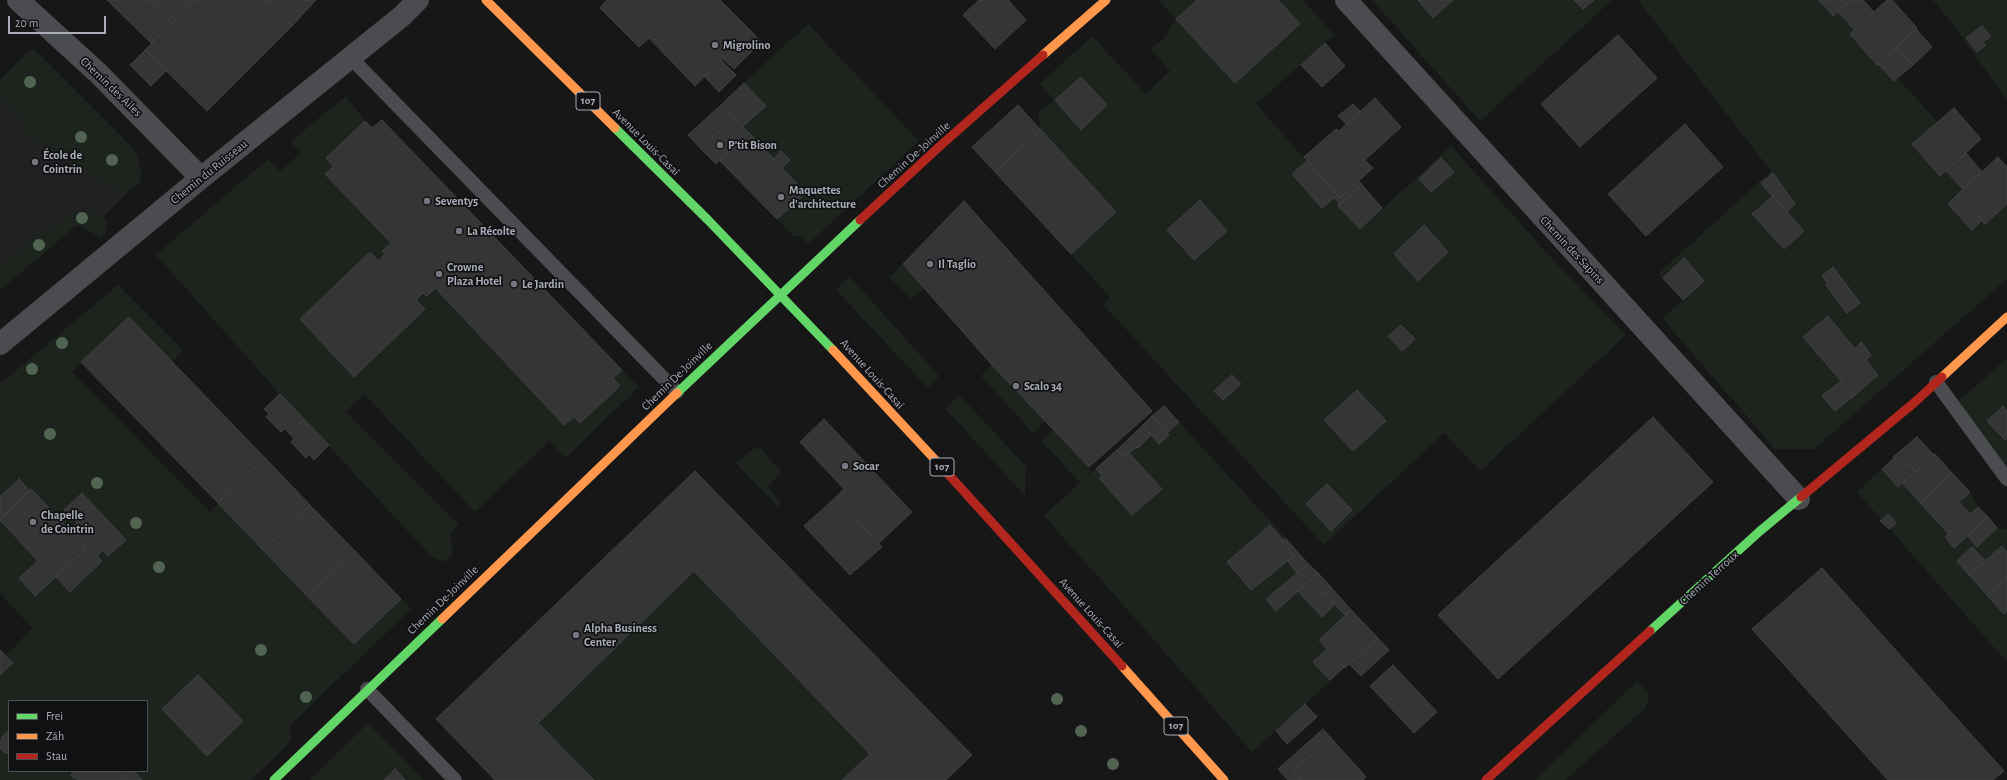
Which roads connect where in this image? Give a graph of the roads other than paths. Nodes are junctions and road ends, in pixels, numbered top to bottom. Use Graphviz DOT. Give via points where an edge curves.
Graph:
graph roads {
  1 [pos="18,0"];
  2 [pos="418,0"];
  3 [pos="486,0"];
  4 [pos="1106,0"];
  5 [pos="1346,0"];
  6 [pos="351,58"];
  7 [pos="201,178"];
  8 [pos="779,295"];
  9 [pos="2007,317"];
  10 [pos="0,344"];
  11 [pos="1936,382"];
  12 [pos="677,392"];
  13 [pos="2007,479"];
  14 [pos="1799,499"];
  15 [pos="367,689"];
  16 [pos="274,780"];
  17 [pos="455,780"];
  18 [pos="1224,780"];
  19 [pos="1486,780"];
  1 -- 7 [label="street, Chemin des Ailes" via="98,73"];
  2 -- 6 [label="street, Chemin du Ruisseau"];
  3 -- 8 [label="street, Avenue Louis-Casaï / 107" via="708,220"];
  4 -- 8 [label="street, Chemin De-Joinville" via="940,146"];
  5 -- 14 [label="street, Chemin des Sapins"];
  6 -- 7 [label="street, Chemin du Ruisseau"];
  6 -- 12 [label="lane"];
  7 -- 10 [label="street, Chemin du Ruisseau"];
  8 -- 12 [label="street, Chemin De-Joinville"];
  8 -- 18 [label="street, Avenue Louis-Casaï / 107" via="980,508"];
  9 -- 11 [label="street, Chemin Terroux"];
  11 -- 13 [label="lane"];
  11 -- 14 [label="street, Chemin Terroux"];
  12 -- 15 [label="street, Chemin De-Joinville"];
  14 -- 19 [label="street, Chemin Terroux"];
  15 -- 16 [label="street, Chemin De-Joinville"];
  15 -- 17 [label="lane"];
}
